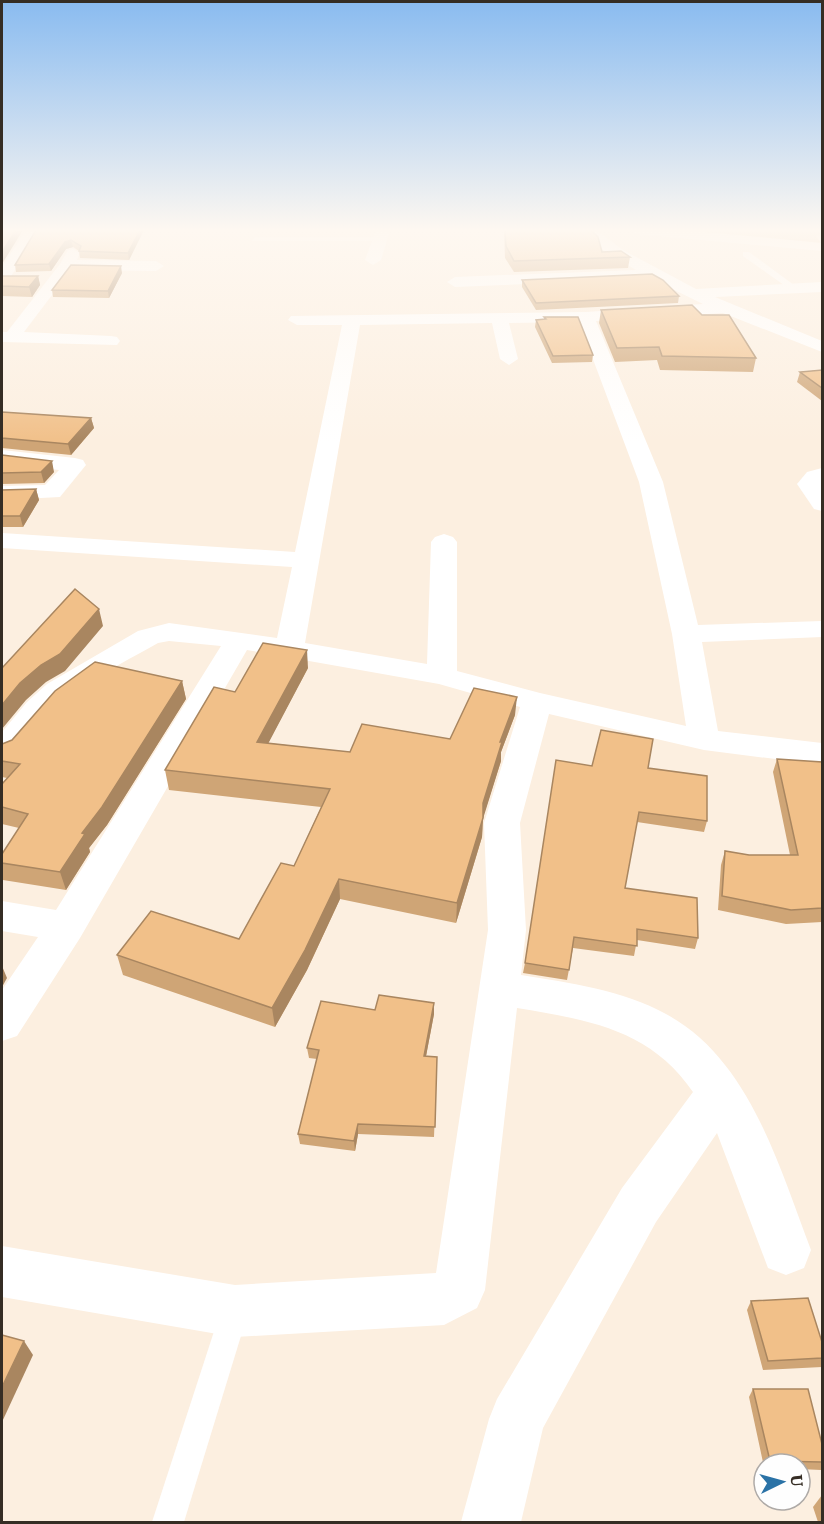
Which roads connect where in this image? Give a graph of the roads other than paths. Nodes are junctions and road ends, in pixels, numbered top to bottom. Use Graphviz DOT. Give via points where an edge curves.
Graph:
graph roads {
  1 [pos="37,301"];
  2 [pos="710,301"];
  3 [pos="725,308"];
  4 [pos="586,317"];
  5 [pos="499,318"];
  6 [pos="297,320"];
  7 [pos="352,320"];
  8 [pos="6,338"];
  9 [pos="111,341"];
  10 [pos="822,347"];
  11 [pos="509,359"];
  12 [pos="2,457"];
  13 [pos="822,475"];
  14 [pos="2,493"];
  15 [pos="822,504"];
  16 [pos="2,540"];
  17 [pos="444,542"];
  18 [pos="305,560"];
  19 [pos="822,629"];
  20 [pos="686,634"];
  21 [pos="239,640"];
  22 [pos="289,649"];
  23 [pos="442,676"];
  24 [pos="537,702"];
  25 [pos="704,740"];
  26 [pos="2,753"];
  27 [pos="822,754"];
  28 [pos="2,916"];
  29 [pos="66,927"];
  30 [pos="500,989"];
  31 [pos="2,1023"];
  32 [pos="719,1093"];
  33 [pos="786,1250"];
  34 [pos="2,1271"];
  35 [pos="235,1311"];
  36 [pos="168,1522"];
  37 [pos="491,1522"];
  1 -- 8 [label="street"];
  2 -- 3 [label="street"];
  3 -- 4 [label="street"];
  3 -- 10 [label="street"];
  4 -- 5 [label="street"];
  4 -- 20 [label="street" via="651,482"];
  5 -- 7 [label="street"];
  5 -- 11 [label="street"];
  6 -- 7 [label="street"];
  7 -- 18 [label="street"];
  8 -- 9 [label="street"];
  12 -- 14 [label="street" via="75,465 52,492"];
  13 -- 15 [label="street" via="809,484"];
  16 -- 18 [label="street"];
  17 -- 23 [label="street"];
  18 -- 22 [label="street"];
  19 -- 20 [label="street"];
  20 -- 25 [label="street"];
  21 -- 22 [label="street"];
  21 -- 26 [label="street" via="175,632 148,637 58,691"];
  21 -- 29 [label="street"];
  22 -- 23 [label="street"];
  23 -- 24 [label="street"];
  24 -- 25 [label="street"];
  24 -- 30 [label="street" via="502,823 507,930"];
  25 -- 27 [label="street"];
  28 -- 29 [label="street"];
  29 -- 31 [label="street"];
  30 -- 32 [label="street" via="579,1001 652,1026 687,1051"];
  30 -- 35 [label="street" via="459,1290 444,1299"];
  32 -- 33 [label="street" via="744,1143"];
  32 -- 37 [label="street" via="639,1205 517,1419"];
  34 -- 35 [label="street"];
  35 -- 36 [label="lane"];
}
